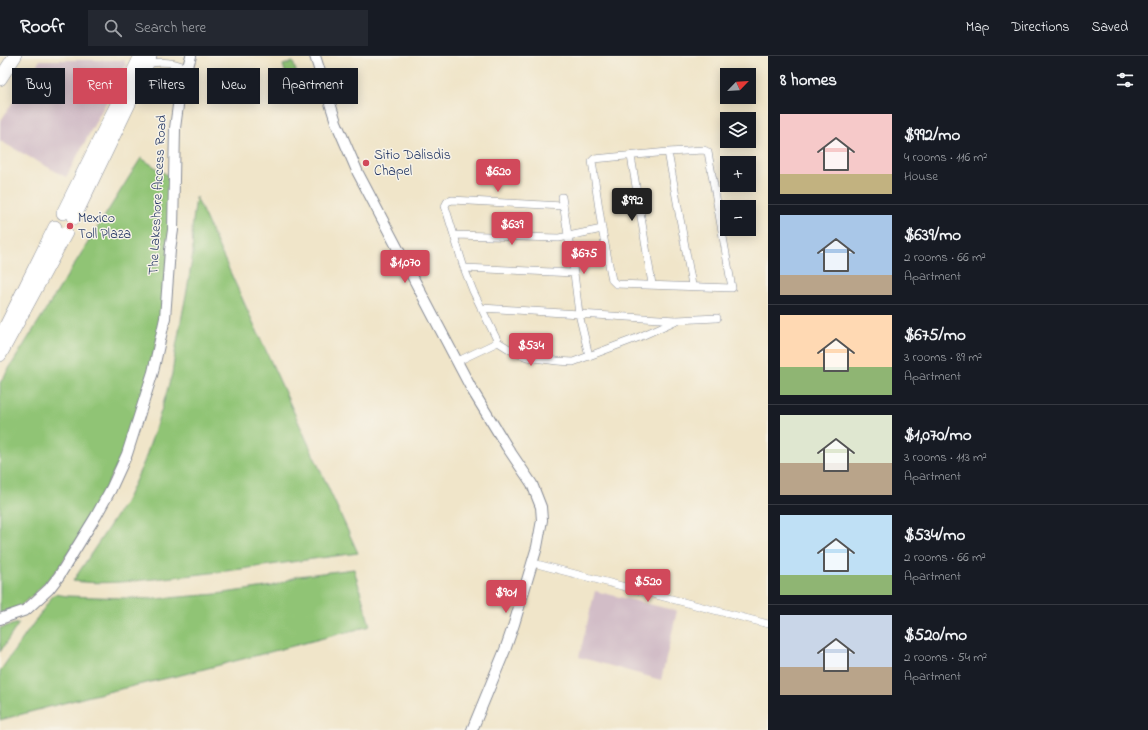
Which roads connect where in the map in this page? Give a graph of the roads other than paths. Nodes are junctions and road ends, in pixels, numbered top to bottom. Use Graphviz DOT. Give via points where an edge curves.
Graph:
graph roads {
  1 [pos="15,56"];
  2 [pos="132,56"];
  3 [pos="191,56"];
  4 [pos="315,56"];
  5 [pos="150,58"];
  6 [pos="136,68"];
  7 [pos="142,68"];
  8 [pos="187,68"];
  9 [pos="135,78"];
  10 [pos="0,79"];
  11 [pos="178,104"];
  12 [pos="668,152"];
  13 [pos="631,156"];
  14 [pos="562,197"];
  15 [pos="563,206"];
  16 [pos="68,215"];
  17 [pos="602,229"];
  18 [pos="455,235"];
  19 [pos="567,236"];
  20 [pos="464,268"];
  21 [pos="574,273"];
  22 [pos="652,284"];
  23 [pos="692,285"];
  24 [pos="481,308"];
  25 [pos="579,314"];
  26 [pos="717,318"];
  27 [pos="677,320"];
  28 [pos="0,338"];
  29 [pos="498,342"];
  30 [pos="0,355"];
  31 [pos="589,356"];
  32 [pos="458,361"];
  33 [pos="533,563"];
  34 [pos="0,619"];
  35 [pos="768,624"];
  36 [pos="472,730"];
  1 -- 10 [label="highway"];
  2 -- 6 [label="highway"];
  3 -- 8 [label="main road, The Lakeshore Access Road"];
  4 -- 32 [label="main road" via="349,154"];
  5 -- 7 [label="highway"];
  5 -- 8 [label="street"];
  9 -- 16 [label="highway" via="75,186"];
  11 -- 34 [label="main road, The Lakeshore Access Road" via="175,128 173,230 165,318 153,372 127,454 96,516 59,576 26,610"];
  12 -- 13 [label="street"];
  12 -- 23 [label="street"];
  12 -- 23 [label="street" via="708,152 732,288"];
  13 -- 17 [label="street" via="592,161"];
  13 -- 22 [label="street"];
  14 -- 15 [label="street"];
  15 -- 18 [label="street" via="452,200 445,206"];
  15 -- 19 [label="street"];
  17 -- 19 [label="street"];
  17 -- 22 [label="street" via="612,280 616,284"];
  18 -- 19 [label="street" via="559,238"];
  18 -- 20 [label="street"];
  19 -- 21 [label="street"];
  20 -- 21 [label="street"];
  20 -- 24 [label="street"];
  21 -- 25 [label="street"];
  22 -- 23 [label="street"];
  24 -- 25 [label="street"];
  24 -- 29 [label="street"];
  25 -- 27 [label="street"];
  25 -- 31 [label="street"];
  26 -- 27 [label="street"];
  27 -- 31 [label="street"];
  28 -- 30 [label="highway" via="61,230"];
  29 -- 31 [label="street" via="528,357 573,362"];
  29 -- 32 [label="street"];
  32 -- 33 [label="main road" via="479,402 532,484 541,507 542,520"];
  33 -- 35 [label="street"];
  33 -- 36 [label="main road" via="505,650"];
}
